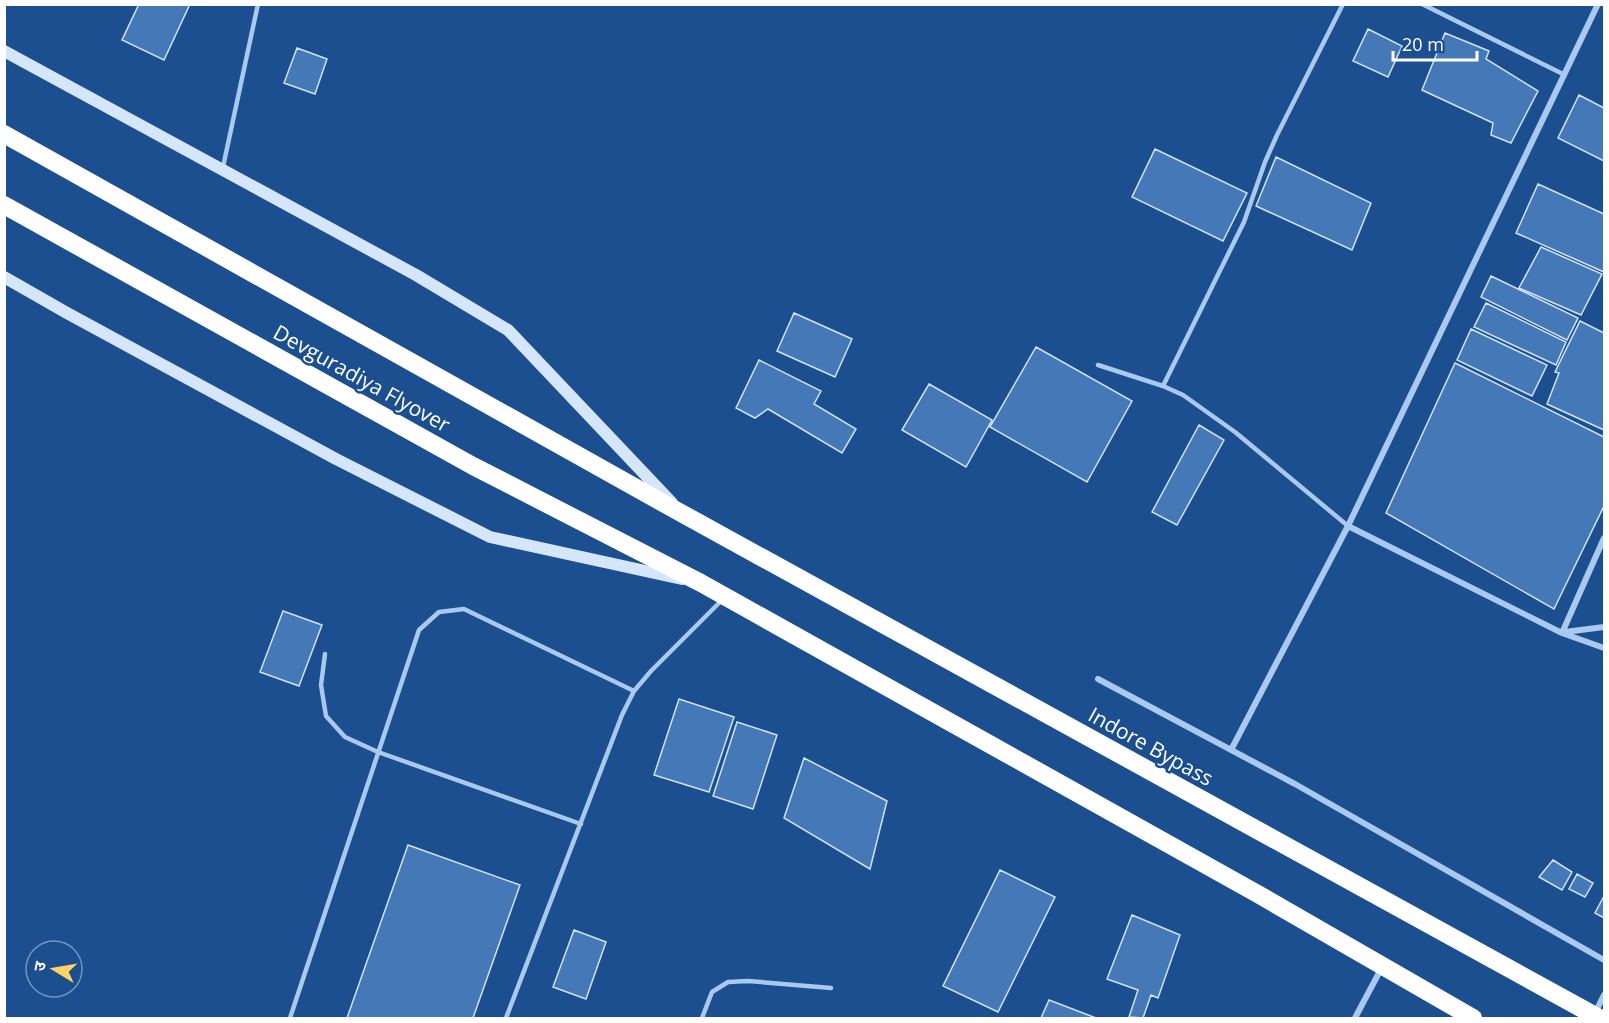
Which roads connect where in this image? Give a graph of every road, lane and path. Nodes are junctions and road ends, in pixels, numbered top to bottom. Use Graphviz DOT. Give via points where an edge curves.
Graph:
graph roads {
  1 [pos="258,4"];
  2 [pos="1343,4"];
  3 [pos="1422,4"];
  4 [pos="1598,4"];
  5 [pos="4,51"];
  6 [pos="1563,74"];
  7 [pos="4,134"];
  8 [pos="223,170"];
  9 [pos="4,205"];
  10 [pos="4,276"];
  11 [pos="1098,365"];
  12 [pos="1163,386"];
  13 [pos="681,513"];
  14 [pos="1348,526"];
  15 [pos="1605,538"];
  16 [pos="701,583"];
  17 [pos="725,597"];
  18 [pos="1605,627"];
  19 [pos="1562,633"];
  20 [pos="1605,648"];
  21 [pos="325,654"];
  22 [pos="1098,679"];
  23 [pos="634,691"];
  24 [pos="1231,750"];
  25 [pos="378,752"];
  26 [pos="581,824"];
  27 [pos="1605,960"];
  28 [pos="1383,966"];
  29 [pos="831,988"];
  30 [pos="1605,995"];
  31 [pos="1597,1017"];
  32 [pos="290,1018"];
  33 [pos="506,1018"];
  34 [pos="702,1018"];
  35 [pos="1355,1018"];
  36 [pos="1473,1018"];
  1 -- 8 [label="lane"];
  2 -- 12 [label="lane" via="1277,135 1244,222"];
  3 -- 6 [label="lane"];
  4 -- 6 [label="street"];
  5 -- 8 [label="street"];
  6 -- 14 [label="street"];
  7 -- 13 [label="highway, Devguradiya Flyover"];
  8 -- 13 [label="street" via="417,275 508,330"];
  9 -- 16 [label="highway, Devguradiya Flyover" via="473,466"];
  10 -- 16 [label="street" via="315,448 489,537"];
  11 -- 12 [label="lane"];
  12 -- 14 [label="lane" via="1183,395 1235,432"];
  13 -- 31 [label="highway, Indore Bypass"];
  14 -- 19 [label="street"];
  14 -- 24 [label="street"];
  15 -- 19 [label="street"];
  16 -- 17 [label="highway"];
  17 -- 23 [label="lane"];
  17 -- 28 [label="highway"];
  18 -- 19 [label="street"];
  19 -- 20 [label="street"];
  21 -- 25 [label="lane" via="321,685 326,716 345,737"];
  22 -- 24 [label="street"];
  23 -- 25 [label="lane" via="464,609 439,612 419,630"];
  23 -- 26 [label="lane"];
  24 -- 27 [label="street"];
  25 -- 26 [label="lane"];
  25 -- 32 [label="lane"];
  26 -- 33 [label="lane"];
  28 -- 35 [label="street"];
  28 -- 36 [label="highway"];
  29 -- 34 [label="lane" via="728,982 712,992"];
  30 -- 31 [label="street"];
}
